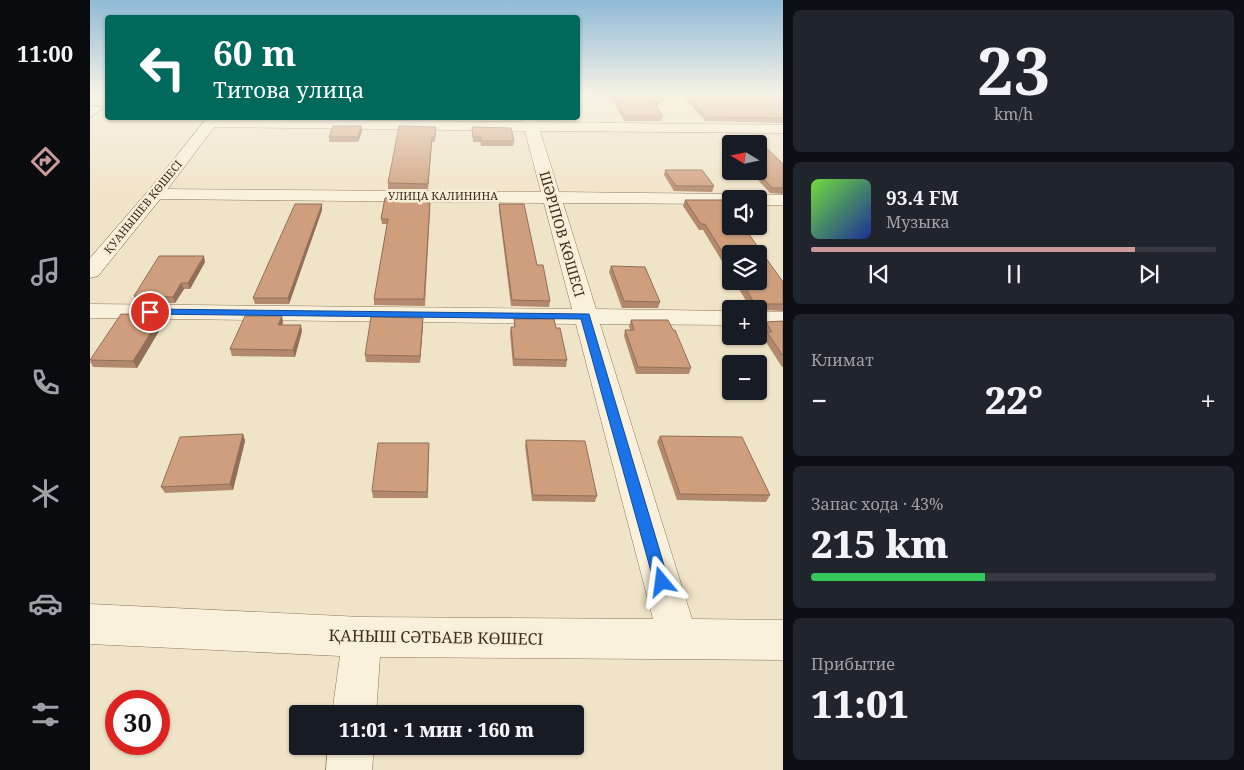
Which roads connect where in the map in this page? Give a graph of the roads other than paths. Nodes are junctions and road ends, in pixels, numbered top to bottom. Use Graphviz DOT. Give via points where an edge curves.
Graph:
graph roads {
  1 [pos="204,130"];
  2 [pos="532,130"];
  3 [pos="155,194"];
  4 [pos="552,197"];
  5 [pos="722,199"];
  6 [pos="767,200"];
  7 [pos="783,200"];
  8 [pos="90,271"];
  9 [pos="90,311"];
  10 [pos="586,316"];
  11 [pos="722,318"];
  12 [pos="767,319"];
  13 [pos="783,319"];
  14 [pos="90,624"];
  15 [pos="362,637"];
  16 [pos="678,639"];
  17 [pos="783,640"];
  18 [pos="355,705"];
  19 [pos="350,755"];
  20 [pos="349,770"];
  1 -- 3 [label="street, ҚУАНЫШЕВ КӨШЕСІ"];
  2 -- 4 [label="street, ШӘРІПОВ КӨШЕСІ"];
  3 -- 4 [label="street, УЛИЦА КАЛИНИНА"];
  3 -- 8 [label="street, ҚУАНЫШЕВ КӨШЕСІ"];
  4 -- 5 [label="street, УЛИЦА КАЛИНИНА"];
  4 -- 10 [label="street, ШӘРІПОВ КӨШЕСІ"];
  6 -- 7 [label="street"];
  9 -- 10 [label="street"];
  10 -- 11 [label="street"];
  10 -- 16 [label="street, ШӘРІПОВ КӨШЕСІ"];
  12 -- 13 [label="street"];
  14 -- 15 [label="street, ҚАНЫШ СӘТБАЕВ КӨШЕСІ"];
  15 -- 16 [label="street, ҚАНЫШ СӘТБАЕВ КӨШЕСІ"];
  15 -- 18 [label="street"];
  16 -- 17 [label="street, ҚАНЫШ СӘТБАЕВ КӨШЕСІ"];
  19 -- 20 [label="street"];
}
